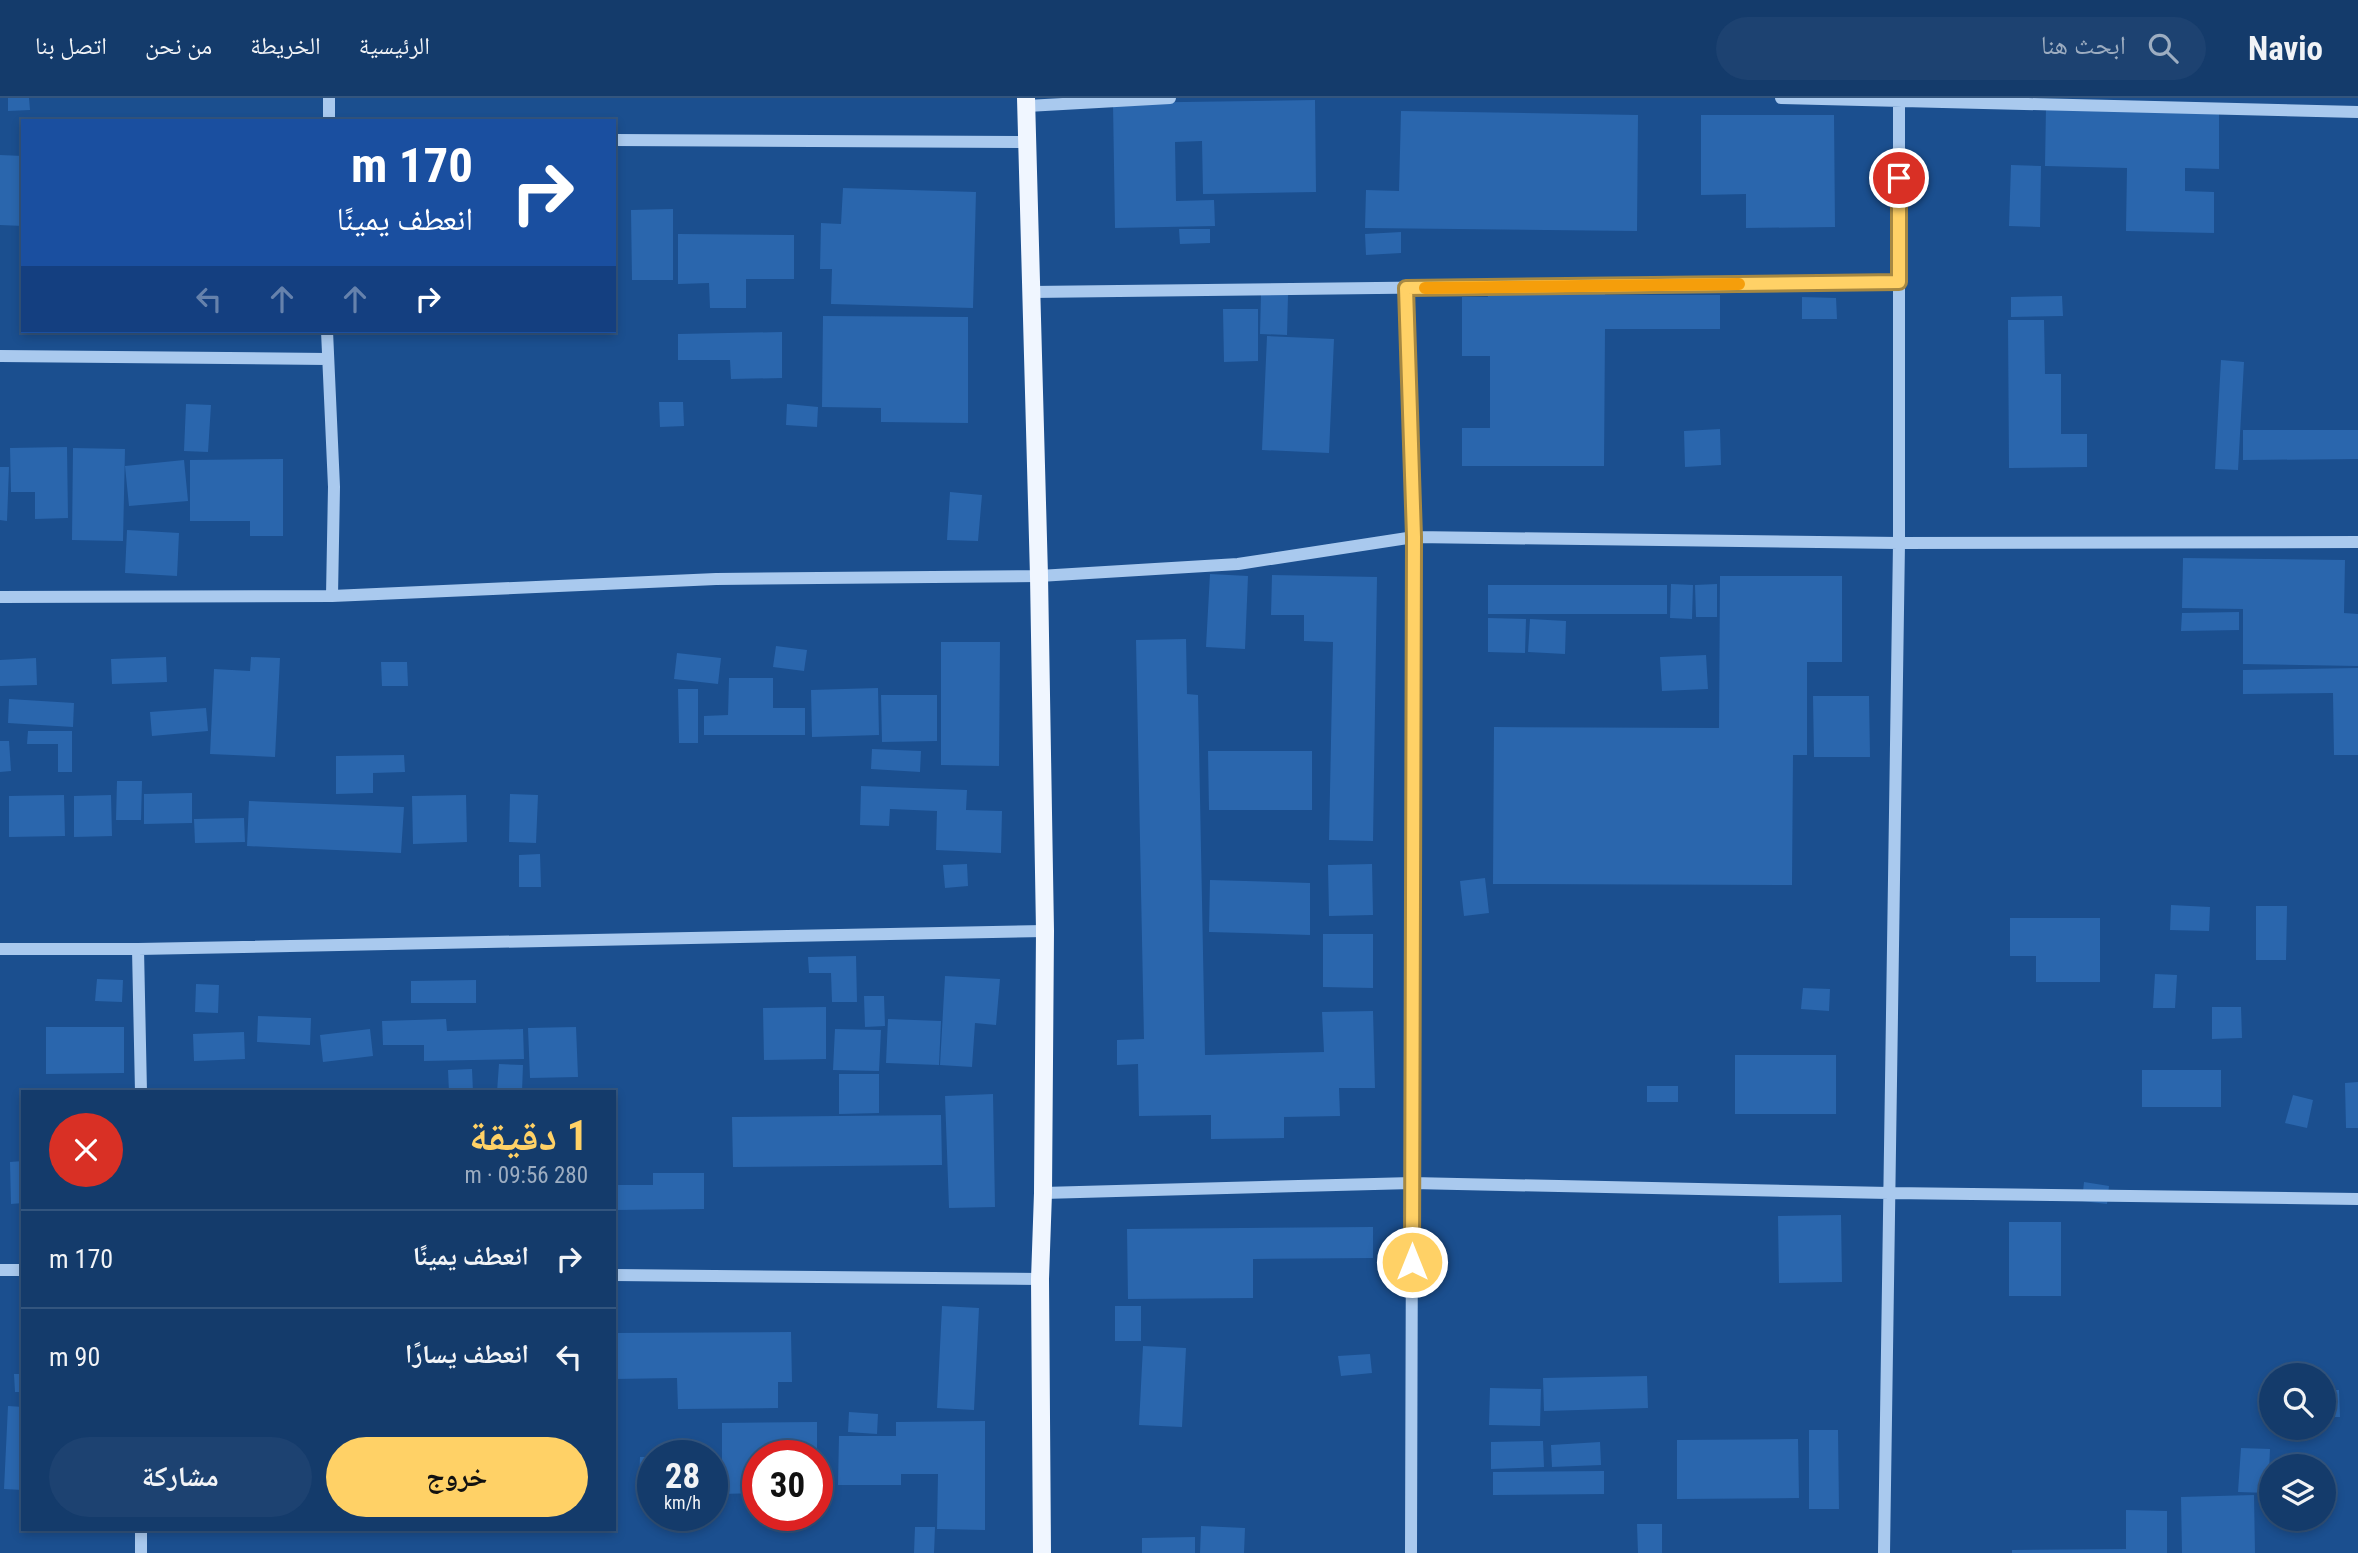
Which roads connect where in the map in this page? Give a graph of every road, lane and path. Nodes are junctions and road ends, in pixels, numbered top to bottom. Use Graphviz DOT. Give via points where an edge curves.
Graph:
graph roads {
  1 [pos="329,98"];
  2 [pos="1170,98"];
  3 [pos="1781,98"];
  4 [pos="1899,99"];
  5 [pos="1026,102"];
  6 [pos="2358,112"];
  7 [pos="329,119"];
  8 [pos="616,140"];
  9 [pos="1028,142"];
  10 [pos="1899,282"];
  11 [pos="1406,288"];
  12 [pos="1031,292"];
  13 [pos="327,333"];
  14 [pos="0,356"];
  15 [pos="327,359"];
  16 [pos="1414,537"];
  17 [pos="2358,542"];
  18 [pos="1899,543"];
  19 [pos="1039,576"];
  20 [pos="332,596"];
  21 [pos="0,597"];
  22 [pos="1045,930"];
  23 [pos="0,949"];
  24 [pos="138,949"];
  25 [pos="141,1090"];
  26 [pos="1412,1182"];
  27 [pos="1043,1193"];
  28 [pos="1889,1193"];
  29 [pos="2358,1199"];
  30 [pos="0,1270"];
  31 [pos="21,1270"];
  32 [pos="616,1275"];
  33 [pos="1040,1279"];
  34 [pos="141,1531"];
  35 [pos="141,1553"];
  36 [pos="1042,1553"];
  37 [pos="1411,1553"];
  38 [pos="1884,1553"];
  1 -- 7 [label="street"];
  2 -- 5 [label="street"];
  3 -- 4 [label="street"];
  4 -- 6 [label="street"];
  4 -- 10 [label="street"];
  5 -- 9 [label="main road"];
  8 -- 9 [label="street"];
  9 -- 12 [label="main road"];
  10 -- 11 [label="street"];
  10 -- 18 [label="street"];
  11 -- 12 [label="street"];
  11 -- 16 [label="street"];
  12 -- 19 [label="main road"];
  13 -- 15 [label="street"];
  14 -- 15 [label="street"];
  15 -- 20 [label="street" via="334,487"];
  16 -- 18 [label="street"];
  16 -- 19 [label="street" via="1238,564"];
  16 -- 26 [label="street"];
  17 -- 18 [label="street"];
  18 -- 28 [label="street"];
  19 -- 20 [label="street" via="716,579"];
  19 -- 22 [label="main road"];
  20 -- 21 [label="street"];
  22 -- 24 [label="street"];
  22 -- 27 [label="main road"];
  23 -- 24 [label="street"];
  24 -- 25 [label="street"];
  26 -- 27 [label="street"];
  26 -- 28 [label="street"];
  26 -- 37 [label="street"];
  27 -- 33 [label="main road"];
  28 -- 29 [label="street"];
  28 -- 38 [label="street"];
  30 -- 31 [label="street"];
  32 -- 33 [label="street"];
  33 -- 36 [label="main road"];
  34 -- 35 [label="street"];
}
